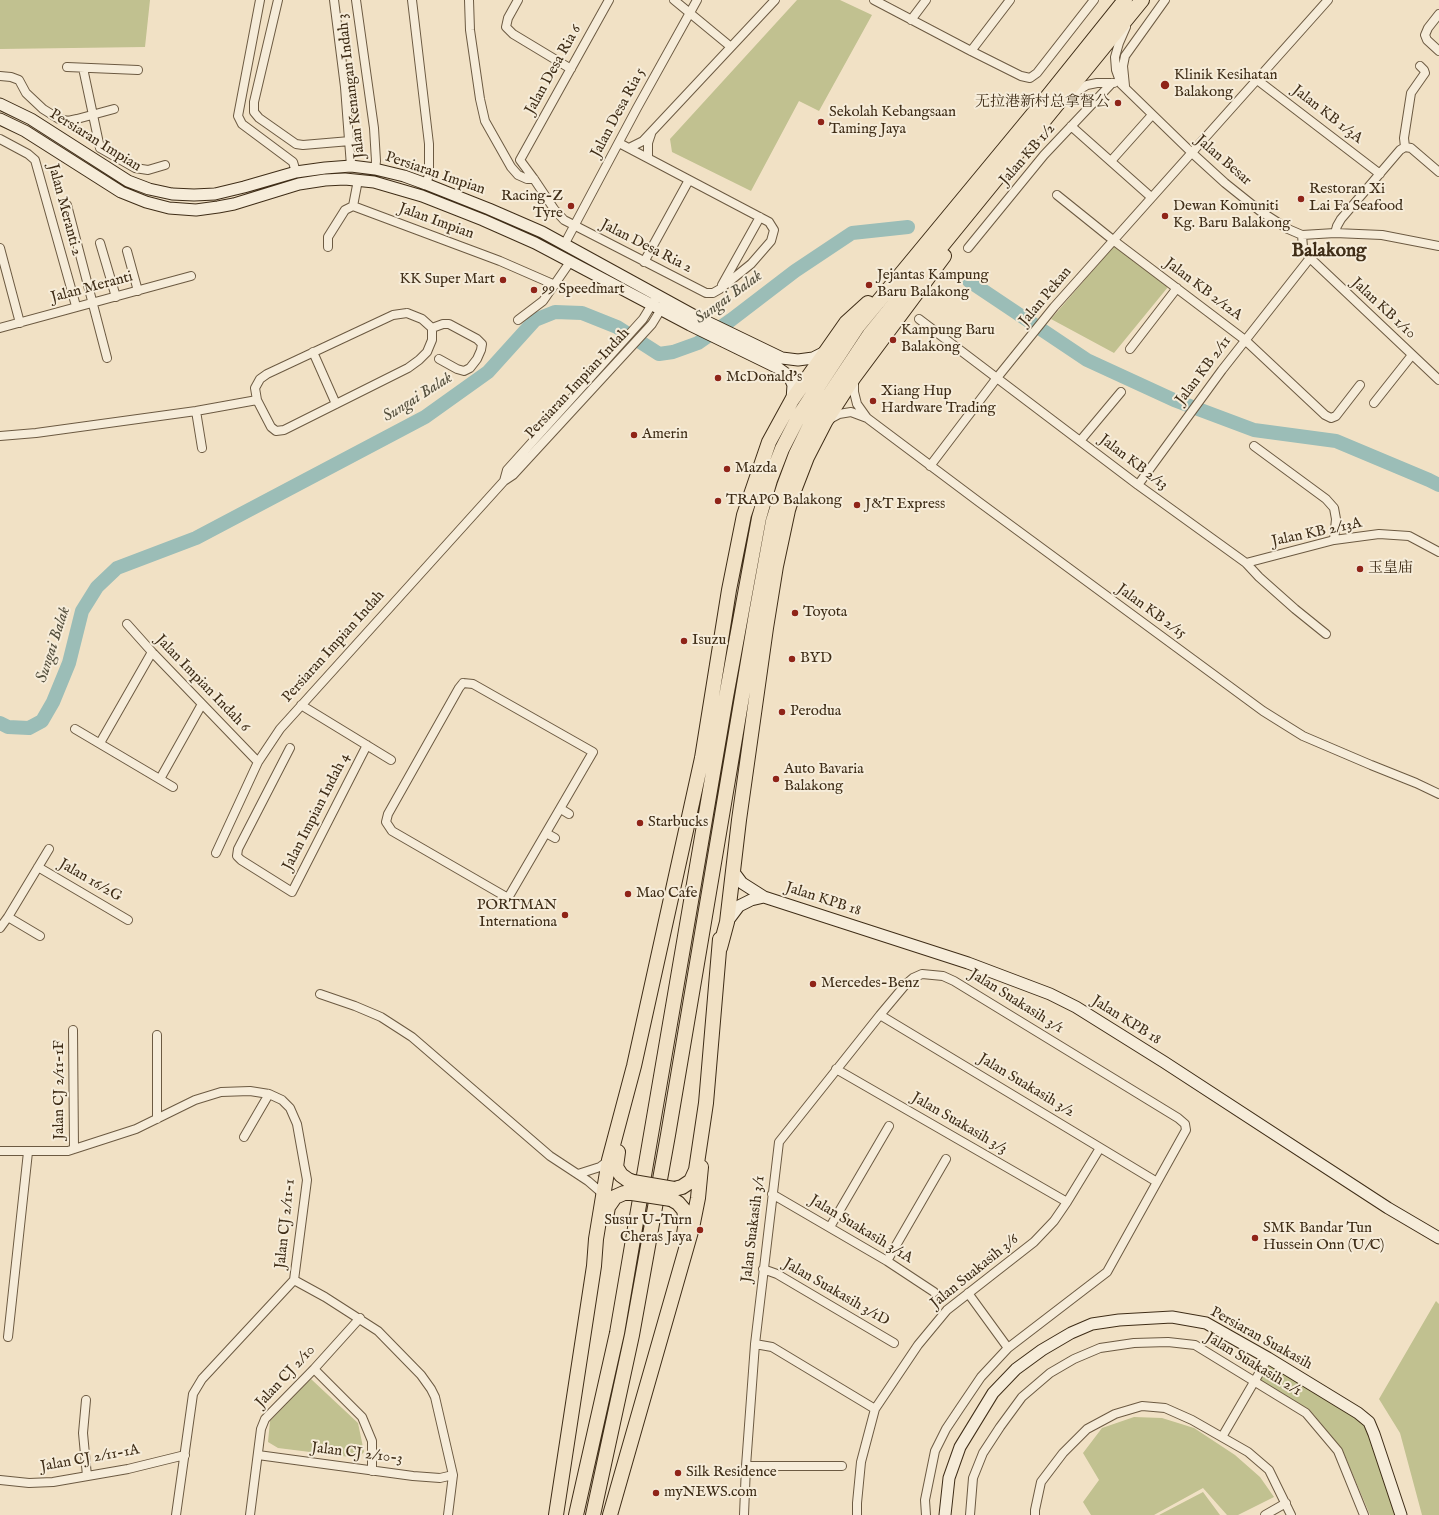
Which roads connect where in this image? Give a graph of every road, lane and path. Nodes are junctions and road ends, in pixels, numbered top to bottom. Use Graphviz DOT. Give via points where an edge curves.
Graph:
graph roads {
  1 [pos="260,0"];
  2 [pos="278,0"];
  3 [pos="334,0"];
  4 [pos="356,0"];
  5 [pos="412,0"];
  6 [pos="468,0"];
  7 [pos="518,0"];
  8 [pos="609,0"];
  9 [pos="674,0"];
  10 [pos="697,0"];
  11 [pos="763,0"];
  12 [pos="874,0"];
  13 [pos="926,0"];
  14 [pos="1010,0"];
  15 [pos="1094,0"];
  16 [pos="1125,0"];
  17 [pos="1165,0"];
  18 [pos="1328,0"];
  19 [pos="1141,1"];
  20 [pos="772,3"];
  21 [pos="690,13"];
  22 [pos="1439,14"];
  23 [pos="911,20"];
  24 [pos="731,47"];
  25 [pos="971,51"];
  26 [pos="1439,51"];
  27 [pos="1420,66"];
  28 [pos="67,67"];
  29 [pos="83,68"];
  30 [pos="570,69"];
  31 [pos="138,70"];
  32 [pos="0,76"];
  33 [pos="1256,79"];
  34 [pos="1112,83"];
  35 [pos="1123,85"];
  36 [pos="1058,103"];
  37 [pos="0,104"];
  38 [pos="114,109"];
  39 [pos="93,115"];
  40 [pos="1152,115"];
  41 [pos="0,119"];
  42 [pos="1071,126"];
  43 [pos="652,132"];
  44 [pos="0,139"];
  45 [pos="350,141"];
  46 [pos="619,143"];
  47 [pos="1408,147"];
  48 [pos="100,148"];
  49 [pos="629,148"];
  50 [pos="1191,152"];
  51 [pos="524,153"];
  52 [pos="648,158"];
  53 [pos="92,159"];
  54 [pos="1111,161"];
  55 [pos="165,165"];
  56 [pos="351,166"];
  57 [pos="375,169"];
  58 [pos="85,170"];
  59 [pos="296,172"];
  60 [pos="1439,172"];
  61 [pos="1380,174"];
  62 [pos="534,179"];
  63 [pos="358,180"];
  64 [pos="689,180"];
  65 [pos="426,184"];
  66 [pos="1057,195"];
  67 [pos="1151,197"];
  68 [pos="66,205"];
  69 [pos="353,206"];
  70 [pos="966,216"];
  71 [pos="760,217"];
  72 [pos="574,226"];
  73 [pos="1335,233"];
  74 [pos="1302,235"];
  75 [pos="1113,240"];
  76 [pos="100,243"];
  77 [pos="535,243"];
  78 [pos="564,245"];
  79 [pos="1439,246"];
  80 [pos="328,247"];
  81 [pos="0,248"];
  82 [pos="968,248"];
  83 [pos="127,251"];
  84 [pos="1310,258"];
  85 [pos="570,262"];
  86 [pos="644,262"];
  87 [pos="581,268"];
  88 [pos="191,276"];
  89 [pos="555,285"];
  90 [pos="1176,288"];
  91 [pos="720,289"];
  92 [pos="138,291"];
  93 [pos="884,293"];
  94 [pos="116,297"];
  95 [pos="93,303"];
  96 [pos="659,303"];
  97 [pos="76,306"];
  98 [pos="919,319"];
  99 [pos="518,320"];
  100 [pos="20,323"];
  101 [pos="0,328"];
  102 [pos="432,328"];
  103 [pos="729,338"];
  104 [pos="1245,340"];
  105 [pos="1130,349"];
  106 [pos="314,352"];
  107 [pos="825,352"];
  108 [pos="1412,355"];
  109 [pos="107,358"];
  110 [pos="440,359"];
  111 [pos="854,377"];
  112 [pos="996,379"];
  113 [pos="1439,380"];
  114 [pos="1360,385"];
  115 [pos="1121,392"];
  116 [pos="257,400"];
  117 [pos="792,400"];
  118 [pos="1374,403"];
  119 [pos="336,404"];
  120 [pos="196,411"];
  121 [pos="867,418"];
  122 [pos="825,422"];
  123 [pos="0,436"];
  124 [pos="1080,441"];
  125 [pos="1254,446"];
  126 [pos="202,448"];
  127 [pos="930,466"];
  128 [pos="504,481"];
  129 [pos="1138,484"];
  130 [pos="1334,540"];
  131 [pos="1439,552"];
  132 [pos="1246,563"];
  133 [pos="127,624"];
  134 [pos="1326,634"];
  135 [pos="152,652"];
  136 [pos="202,704"];
  137 [pos="301,705"];
  138 [pos="75,729"];
  139 [pos="100,743"];
  140 [pos="367,745"];
  141 [pos="290,748"];
  142 [pos="732,754"];
  143 [pos="391,760"];
  144 [pos="258,762"];
  145 [pos="160,779"];
  146 [pos="173,787"];
  147 [pos="1439,794"];
  148 [pos="561,809"];
  149 [pos="569,814"];
  150 [pos="546,833"];
  151 [pos="555,838"];
  152 [pos="49,849"];
  153 [pos="216,853"];
  154 [pos="38,867"];
  155 [pos="733,871"];
  156 [pos="764,897"];
  157 [pos="8,917"];
  158 [pos="128,920"];
  159 [pos="727,922"];
  160 [pos="0,928"];
  161 [pos="40,936"];
  162 [pos="720,948"];
  163 [pos="320,994"];
  164 [pos="880,1015"];
  165 [pos="73,1030"];
  166 [pos="157,1034"];
  167 [pos="836,1069"];
  168 [pos="269,1094"];
  169 [pos="624,1103"];
  170 [pos="706,1103"];
  171 [pos="157,1119"];
  172 [pos="889,1126"];
  173 [pos="244,1137"];
  174 [pos="1100,1148"];
  175 [pos="74,1149"];
  176 [pos="0,1151"];
  177 [pos="28,1152"];
  178 [pos="946,1159"];
  179 [pos="609,1160"];
  180 [pos="578,1174"];
  181 [pos="1157,1182"];
  182 [pos="633,1188"];
  183 [pos="603,1194"];
  184 [pos="672,1194"];
  185 [pos="772,1194"];
  186 [pos="1067,1202"];
  187 [pos="830,1227"];
  188 [pos="1439,1238"];
  189 [pos="887,1261"];
  190 [pos="594,1266"];
  191 [pos="763,1269"];
  192 [pos="294,1280"];
  193 [pos="934,1292"];
  194 [pos="673,1293"];
  195 [pos="968,1294"];
  196 [pos="360,1318"];
  197 [pos="8,1337"];
  198 [pos="894,1343"];
  199 [pos="755,1344"];
  200 [pos="1008,1348"];
  201 [pos="1268,1358"];
  202 [pos="314,1369"];
  203 [pos="1255,1381"];
  204 [pos="86,1400"];
  205 [pos="875,1409"];
  206 [pos="1222,1437"];
  207 [pos="184,1455"];
  208 [pos="258,1455"];
  209 [pos="746,1466"];
  210 [pos="842,1466"];
  211 [pos="372,1471"];
  212 [pos="453,1475"];
  213 [pos="87,1476"];
  214 [pos="0,1480"];
  215 [pos="1286,1503"];
  216 [pos="176,1515"];
  217 [pos="250,1515"];
  218 [pos="448,1515"];
  219 [pos="556,1515"];
  220 [pos="576,1515"];
  221 [pos="593,1515"];
  222 [pos="610,1515"];
  223 [pos="744,1515"];
  224 [pos="857,1515"];
  225 [pos="926,1515"];
  226 [pos="945,1515"];
  227 [pos="970,1515"];
  228 [pos="1035,1515"];
  229 [pos="1265,1515"];
  230 [pos="1291,1515"];
  231 [pos="1364,1515"];
  232 [pos="1401,1515"];
  1 -- 59 [label="street" via="238,116 242,124 293,162"];
  2 -- 45 [label="street" via="254,102 254,112 296,144"];
  3 -- 45 [label="street"];
  4 -- 57 [label="street, Jalan Kenangan Indah 3" via="374,128"];
  5 -- 65 [label="street" via="429,144 429,175"];
  6 -- 62 [label="street" via="478,91 485,121 511,167 518,175"];
  7 -- 30 [label="street" via="506,27 513,34"];
  8 -- 30 [label="street, Jalan Desa Ria 6"];
  9 -- 21 [label="street"];
  10 -- 21 [label="street, Jalan Desa Ria 5"];
  11 -- 20 [label="street"];
  12 -- 23 [label="street"];
  13 -- 23 [label="street"];
  14 -- 25 [label="street"];
  15 -- 25 [label="street" via="1037,73 1030,78"];
  16 -- 93 [label="highway"];
  17 -- 35 [label="street" via="1125,56"];
  18 -- 33 [label="street, Jalan Pekan"];
  19 -- 35 [label="street, Jalan Besar" via="1123,34 1115,57 1116,70"];
  19 -- 36 [label="highway"];
  20 -- 24 [label="street"];
  21 -- 24 [label="street"];
  21 -- 46 [label="street, Jalan Desa Ria 5"];
  22 -- 26 [label="street" via="1425,35"];
  23 -- 25 [label="street"];
  24 -- 43 [label="street"];
  27 -- 47 [label="street" via="1425,73 1411,93 1404,138"];
  28 -- 29 [label="street"];
  29 -- 31 [label="street"];
  29 -- 39 [label="street"];
  30 -- 51 [label="street, Jalan Desa Ria 6"];
  32 -- 39 [label="street" via="19,80 26,93 43,109 59,119 68,121"];
  33 -- 50 [label="street, Jalan Pekan"];
  33 -- 61 [label="street, Jalan KB 1/3A"];
  34 -- 35 [label="street"];
  34 -- 36 [label="street" via="1087,85"];
  34 -- 42 [label="street, Jalan KB 1/2"];
  35 -- 40 [label="street, Jalan Besar"];
  36 -- 70 [label="highway"];
  37 -- 53 [label="street, Persiaran Impian" via="31,119"];
  38 -- 39 [label="street"];
  39 -- 48 [label="street"];
  40 -- 50 [label="street, Jalan Besar"];
  40 -- 54 [label="street"];
  41 -- 58 [label="street, Persiaran Impian" via="25,131"];
  42 -- 54 [label="street"];
  42 -- 82 [label="street, Jalan KB 1/2"];
  43 -- 49 [label="street" via="643,141"];
  43 -- 52 [label="street" via="648,144"];
  44 -- 97 [label="street, Jalan Meranti 2" via="35,160"];
  45 -- 56 [label="street"];
  46 -- 49 [label="street"];
  46 -- 72 [label="street, Jalan Desa Ria 5"];
  47 -- 60 [label="street"];
  47 -- 61 [label="street" via="1400,150"];
  48 -- 53 [label="street"];
  48 -- 55 [label="street" via="135,168 148,170"];
  49 -- 52 [label="street"];
  50 -- 67 [label="street, Jalan Pekan"];
  50 -- 74 [label="street, Jalan Besar" via="1260,211"];
  51 -- 62 [label="street, Jalan Desa Ria 2" via="520,160"];
  52 -- 64 [label="street"];
  53 -- 58 [label="street"];
  53 -- 59 [label="street, Persiaran Impian" via="128,181 150,190 194,196 230,191"];
  54 -- 67 [label="street"];
  56 -- 57 [label="street, Persiaran Impian"];
  56 -- 59 [label="street, Persiaran Impian"];
  57 -- 65 [label="street, Persiaran Impian"];
  58 -- 63 [label="street, Persiaran Impian" via="121,192 146,202 169,208 196,210 234,204 299,184 325,180"];
  61 -- 73 [label="street" via="1342,219"];
  62 -- 72 [label="street, Jalan Desa Ria 2" via="554,209"];
  63 -- 69 [label="street"];
  63 -- 77 [label="street, Persiaran Impian" via="422,196"];
  64 -- 71 [label="street"];
  64 -- 86 [label="street"];
  65 -- 78 [label="street, Persiaran Impian" via="542,232"];
  66 -- 75 [label="street, Jalan KB 2/12A"];
  67 -- 75 [label="street, Jalan Pekan"];
  68 -- 95 [label="street"];
  69 -- 80 [label="street" via="345,210 328,237"];
  69 -- 89 [label="street, Jalan Impian" via="466,248"];
  70 -- 111 [label="highway" via="945,256"];
  70 -- 142 [label="highway" via="870,334 812,421 796,454 774,521"];
  71 -- 91 [label="street"];
  71 -- 91 [label="street" via="769,222 774,230 771,241 751,264"];
  72 -- 78 [label="street, Jalan Desa Ria 5"];
  72 -- 86 [label="street, Jalan Desa Ria 2"];
  73 -- 74 [label="street, Jalan Besar"];
  73 -- 79 [label="street, Jalan Besar" via="1382,235"];
  74 -- 84 [label="street, Jalan KB 1/10" via="1303,247"];
  75 -- 90 [label="street, Jalan KB 2/12A"];
  75 -- 112 [label="street, Jalan Pekan"];
  76 -- 94 [label="street"];
  77 -- 78 [label="street" via="553,247"];
  77 -- 85 [label="street, Persiaran Impian"];
  78 -- 87 [label="street" via="572,260"];
  78 -- 96 [label="street, Persiaran Impian"];
  81 -- 100 [label="street"];
  83 -- 92 [label="street"];
  84 -- 104 [label="street, Jalan KB 2/11"];
  84 -- 108 [label="street, Jalan KB 1/10"];
  85 -- 87 [label="street, Persiaran Impian"];
  85 -- 89 [label="street"];
  86 -- 91 [label="street, Jalan Desa Ria 2" via="706,293"];
  87 -- 96 [label="street, Persiaran Impian"];
  88 -- 92 [label="street, Jalan Meranti"];
  89 -- 99 [label="street" via="543,301"];
  90 -- 104 [label="street, Jalan KB 2/12A"];
  90 -- 105 [label="street"];
  92 -- 94 [label="street, Jalan Meranti"];
  93 -- 107 [label="highway" via="863,306 846,323"];
  93 -- 220 [label="highway" via="858,326 800,414 782,449 759,518 617,1333"];
  94 -- 95 [label="street, Jalan Meranti"];
  95 -- 97 [label="street, Jalan Meranti"];
  95 -- 109 [label="street"];
  96 -- 103 [label="street, Persiaran Impian"];
  96 -- 128 [label="street, Persiaran Impian Indah" via="512,465"];
  96 -- 128 [label="street, Persiaran Impian Indah" via="652,324 513,475"];
  97 -- 100 [label="street, Jalan Meranti"];
  98 -- 112 [label="street, Jalan KB 2/13"];
  100 -- 101 [label="street, Jalan Meranti"];
  102 -- 106 [label="street" via="407,313 392,315"];
  102 -- 110 [label="street" via="449,324 482,344 477,359 464,371 457,370"];
  102 -- 119 [label="street" via="432,340 419,360"];
  103 -- 107 [label="street, Persiaran Impian" via="782,358 813,358"];
  103 -- 117 [label="street, Persiaran Impian" via="789,376 793,385"];
  104 -- 114 [label="street, Jalan KB 2/12A" via="1331,418 1336,416"];
  104 -- 129 [label="street, Jalan KB 2/11"];
  106 -- 116 [label="street" via="267,374 255,388"];
  106 -- 119 [label="street"];
  107 -- 117 [label="highway"];
  108 -- 113 [label="street, Jalan KB 1/10"];
  108 -- 118 [label="street"];
  111 -- 121 [label="street, Jalan KB 2/15" via="857,404"];
  111 -- 122 [label="highway"];
  112 -- 124 [label="street, Jalan KB 2/13"];
  112 -- 127 [label="street, Jalan Pekan"];
  115 -- 124 [label="street"];
  116 -- 119 [label="street" via="271,427 276,431 284,430"];
  116 -- 120 [label="street"];
  117 -- 169 [label="highway" via="769,442 744,515 729,590 702,758"];
  120 -- 123 [label="street"];
  120 -- 126 [label="street"];
  121 -- 122 [label="street, Jalan KB 2/15" via="851,412 839,414"];
  121 -- 127 [label="street, Jalan KB 2/15"];
  122 -- 155 [label="highway" via="795,488 776,566"];
  124 -- 129 [label="street, Jalan KB 2/13"];
  125 -- 130 [label="street" via="1326,499 1334,508"];
  127 -- 147 [label="street, Jalan KB 2/15" via="1263,711 1303,736"];
  128 -- 137 [label="street, Persiaran Impian Indah"];
  129 -- 132 [label="street, Jalan KB 2/13"];
  130 -- 131 [label="street, Jalan KB 2/13A" via="1379,534 1409,536"];
  130 -- 132 [label="street, Jalan KB 2/13A"];
  132 -- 134 [label="street, Jalan KB 2/13"];
  133 -- 135 [label="street, Jalan Impian Indah 6"];
  135 -- 136 [label="street, Jalan Impian Indah 6"];
  135 -- 139 [label="street"];
  136 -- 144 [label="street, Jalan Impian Indah 6"];
  136 -- 145 [label="street"];
  137 -- 140 [label="street"];
  137 -- 144 [label="street, Persiaran Impian Indah" via="280,729"];
  138 -- 139 [label="street"];
  139 -- 145 [label="street"];
  140 -- 141 [label="street, Jalan Impian Indah 4" via="292,892 237,856 238,849"];
  140 -- 143 [label="street"];
  142 -- 162 [label="highway" via="736,765 736,777 720,922"];
  142 -- 221 [label="highway" via="632,1335"];
  144 -- 153 [label="street, Persiaran Impian Indah"];
  145 -- 146 [label="street"];
  148 -- 149 [label="street"];
  148 -- 150 [label="street"];
  148 -- 150 [label="street" via="593,752 473,684 463,684 388,814 386,822 392,831 508,898"];
  150 -- 151 [label="street"];
  152 -- 154 [label="street"];
  154 -- 157 [label="street"];
  154 -- 158 [label="street, Jalan 16/2G"];
  155 -- 156 [label="street, Jalan KPB 18" via="742,883"];
  155 -- 159 [label="highway"];
  156 -- 159 [label="street, Jalan KPB 18" via="739,906"];
  156 -- 188 [label="street, Jalan KPB 18" via="968,964 1050,994 1076,1007 1388,1208"];
  157 -- 160 [label="street"];
  157 -- 161 [label="street"];
  159 -- 162 [label="highway"];
  162 -- 170 [label="highway"];
  163 -- 180 [label="street" via="381,1017 407,1033 550,1156"];
  164 -- 167 [label="street, Jalan Suakasih 3/1"];
  164 -- 174 [label="street, Jalan Suakasih 3/2"];
  164 -- 181 [label="street, Jalan Suakasih 3/1" via="906,984 922,974 943,976 961,985 1185,1124 1183,1137"];
  165 -- 175 [label="street, Jalan CJ 2/11-1F"];
  166 -- 171 [label="street"];
  167 -- 185 [label="street, Jalan Suakasih 3/1" via="779,1142"];
  167 -- 186 [label="street, Jalan Suakasih 3/3"];
  168 -- 171 [label="street, Jalan CJ 2/11-1" via="250,1091 221,1092 195,1100"];
  168 -- 173 [label="street"];
  168 -- 192 [label="street, Jalan CJ 2/11-1" via="282,1100 290,1108 297,1124 306,1180"];
  169 -- 179 [label="highway"];
  169 -- 182 [label="highway" via="616,1167"];
  170 -- 184 [label="highway" via="696,1170 691,1181"];
  170 -- 194 [label="highway" via="698,1198"];
  171 -- 175 [label="street, Jalan CJ 2/11-1" via="136,1129"];
  172 -- 187 [label="street"];
  174 -- 181 [label="street, Jalan Suakasih 3/2"];
  174 -- 186 [label="street, Jalan Suakasih 3/6"];
  175 -- 177 [label="street, Jalan CJ 2/11-1"];
  176 -- 177 [label="street, Jalan CJ 2/11-1"];
  177 -- 197 [label="street"];
  178 -- 189 [label="street"];
  179 -- 180 [label="street" via="595,1169"];
  179 -- 183 [label="highway"];
  180 -- 183 [label="street"];
  181 -- 200 [label="street, Jalan Suakasih 3/1" via="1107,1272"];
  182 -- 184 [label="highway, bridge"];
  182 -- 190 [label="highway" via="615,1197 608,1207"];
  183 -- 190 [label="highway"];
  184 -- 194 [label="highway" via="684,1210 686,1221"];
  185 -- 187 [label="street, Jalan Suakasih 3/1A"];
  185 -- 191 [label="street, Jalan Suakasih 3/1"];
  186 -- 195 [label="street, Jalan Suakasih 3/6" via="1054,1221 1034,1242"];
  187 -- 189 [label="street, Jalan Suakasih 3/1A"];
  189 -- 193 [label="street, Jalan Suakasih 3/1A"];
  190 -- 219 [label="highway"];
  191 -- 198 [label="street, Jalan Suakasih 3/1D" via="777,1274"];
  191 -- 199 [label="street, Jalan Suakasih 3/1"];
  192 -- 196 [label="street"];
  192 -- 207 [label="street, Jalan CJ 2/11-1" via="197,1386 193,1394"];
  194 -- 222 [label="highway"];
  195 -- 200 [label="street"];
  195 -- 205 [label="street, Jalan Suakasih 3/6" via="947,1310 918,1345"];
  196 -- 202 [label="street, Jalan CJ 2/10"];
  196 -- 212 [label="street" via="378,1331 431,1388"];
  199 -- 205 [label="street" via="772,1347"];
  199 -- 209 [label="street, Jalan Suakasih 3/1"];
  200 -- 225 [label="street, Jalan Suakasih 3/1" via="981,1377 946,1429 935,1451 926,1500"];
  201 -- 203 [label="street"];
  201 -- 226 [label="street, Persiaran Suakasih" via="1206,1323 1172,1317 1092,1324 1071,1333 1016,1369 993,1393 960,1447 948,1478"];
  201 -- 232 [label="street, Persiaran Suakasih" via="1369,1422"];
  202 -- 208 [label="street, Jalan CJ 2/10" via="265,1419 261,1429"];
  202 -- 211 [label="street" via="362,1417 372,1441"];
  203 -- 206 [label="street"];
  203 -- 227 [label="street, Jalan Suakasih 2/1" via="1195,1345 1168,1342 1134,1343 1100,1348 1074,1359 1050,1372 1022,1397 1000,1427 983,1453 973,1478"];
  203 -- 231 [label="street, Jalan Suakasih 2/1" via="1306,1413 1338,1451"];
  204 -- 213 [label="street" via="83,1433"];
  205 -- 224 [label="street, Jalan Suakasih 3/6" via="861,1462"];
  206 -- 215 [label="street" via="1248,1452 1269,1470"];
  206 -- 228 [label="street" via="1165,1408 1142,1406 1115,1414 1087,1429 1063,1453 1041,1482"];
  207 -- 213 [label="street, Jalan CJ 2/11-1A"];
  207 -- 216 [label="street, Jalan CJ 2/11-1"];
  208 -- 211 [label="street, Jalan CJ 2/10-3"];
  208 -- 217 [label="street, Jalan CJ 2/10"];
  209 -- 210 [label="street"];
  209 -- 223 [label="street, Jalan Suakasih 3/1"];
  211 -- 212 [label="street, Jalan CJ 2/10-3" via="440,1478"];
  212 -- 218 [label="street"];
  213 -- 214 [label="street, Jalan CJ 2/11-1A" via="37,1483"];
  215 -- 229 [label="street"];
  215 -- 230 [label="street"];
}
